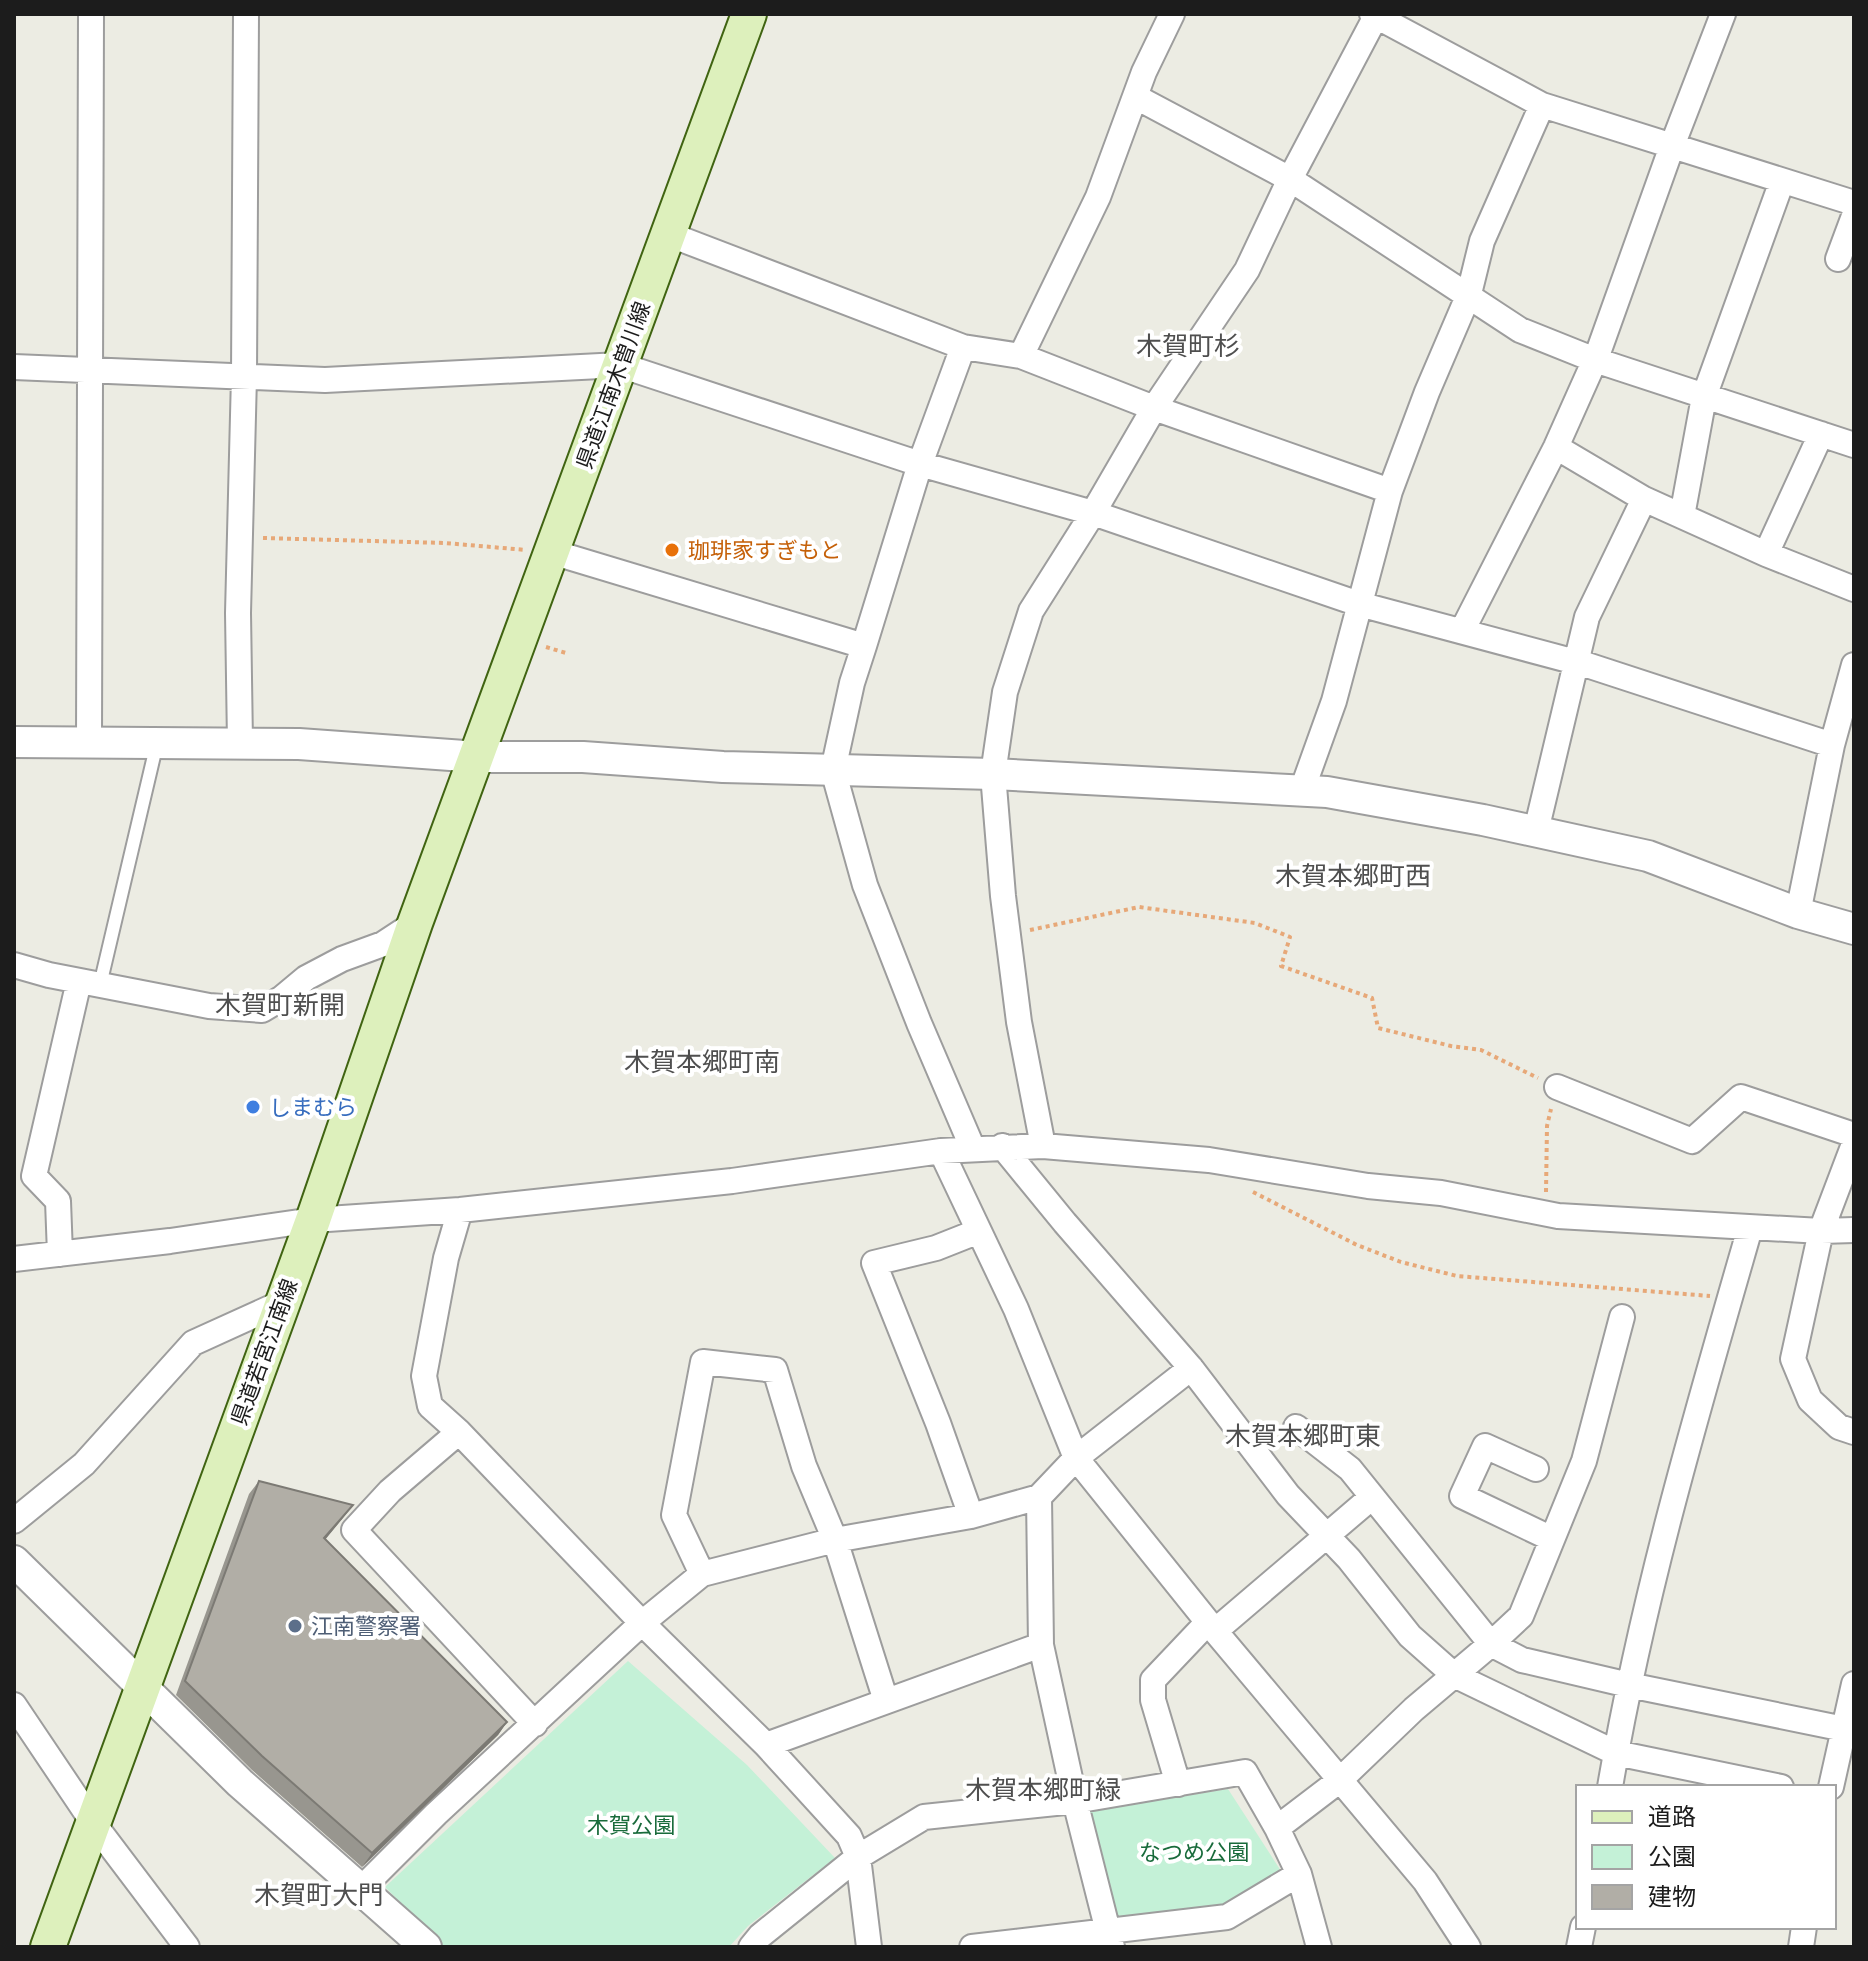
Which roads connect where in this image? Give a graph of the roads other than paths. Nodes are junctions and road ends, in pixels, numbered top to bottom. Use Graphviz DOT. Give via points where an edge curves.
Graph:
graph roads {
  1 [pos="91,14"];
  2 [pos="246,14"];
  3 [pos="749,14"];
  4 [pos="1172,14"];
  5 [pos="1723,14"];
  6 [pos="1374,15"];
  7 [pos="1401,21"];
  8 [pos="1136,97"];
  9 [pos="1542,105"];
  10 [pos="1672,146"];
  11 [pos="1290,179"];
  12 [pos="1782,181"];
  13 [pos="1854,203"];
  14 [pos="1854,216"];
  15 [pos="668,234"];
  16 [pos="1838,259"];
  17 [pos="1469,294"];
  18 [pos="963,347"];
  19 [pos="1021,356"];
  20 [pos="1595,360"];
  21 [pos="620,365"];
  22 [pos="14,367"];
  23 [pos="91,371"];
  24 [pos="244,376"];
  25 [pos="1704,397"];
  26 [pos="1154,408"];
  27 [pos="1821,434"];
  28 [pos="1854,445"];
  29 [pos="1556,447"];
  30 [pos="920,464"];
  31 [pos="1390,491"];
  32 [pos="1644,499"];
  33 [pos="1093,513"];
  34 [pos="1682,516"];
  35 [pos="552,552"];
  36 [pos="1766,554"];
  37 [pos="1854,589"];
  38 [pos="1359,604"];
  39 [pos="1462,631"];
  40 [pos="864,646"];
  41 [pos="1576,661"];
  42 [pos="1854,665"];
  43 [pos="1849,705"];
  44 [pos="14,742"];
  45 [pos="89,742"];
  46 [pos="157,742"];
  47 [pos="240,743"];
  48 [pos="1832,745"];
  49 [pos="478,757"];
  50 [pos="833,770"];
  51 [pos="993,774"];
  52 [pos="1301,793"];
  53 [pos="1536,831"];
  54 [pos="1798,913"];
  55 [pos="415,923"];
  56 [pos="1854,929"];
  57 [pos="14,965"];
  58 [pos="90,983"];
  59 [pos="1557,1087"];
  60 [pos="1854,1135"];
  61 [pos="1854,1144"];
  62 [pos="1002,1146"];
  63 [pos="1043,1146"];
  64 [pos="973,1149"];
  65 [pos="941,1151"];
  66 [pos="460,1210"];
  67 [pos="313,1220"];
  68 [pos="1750,1228"];
  69 [pos="1854,1230"];
  70 [pos="979,1231"];
  71 [pos="1821,1231"];
  72 [pos="60,1254"];
  73 [pos="14,1259"];
  74 [pos="281,1303"];
  75 [pos="1622,1317"];
  76 [pos="1191,1368"];
  77 [pos="1296,1427"];
  78 [pos="459,1432"];
  79 [pos="1854,1432"];
  80 [pos="1076,1458"];
  81 [pos="1536,1469"];
  82 [pos="1039,1497"];
  83 [pos="1372,1497"];
  84 [pos="971,1516"];
  85 [pos="14,1521"];
  86 [pos="1326,1535"];
  87 [pos="1552,1539"];
  88 [pos="835,1540"];
  89 [pos="14,1561"];
  90 [pos="702,1574"];
  91 [pos="642,1623"];
  92 [pos="1212,1626"];
  93 [pos="1491,1644"];
  94 [pos="1041,1645"];
  95 [pos="1454,1675"];
  96 [pos="1854,1684"];
  97 [pos="1629,1685"];
  98 [pos="144,1688"];
  99 [pos="886,1701"];
  100 [pos="14,1705"];
  101 [pos="535,1724"];
  102 [pos="1849,1730"];
  103 [pos="766,1745"];
  104 [pos="1616,1753"];
  105 [pos="1340,1780"];
  106 [pos="1178,1784"];
  107 [pos="1610,1785"];
  108 [pos="1771,1785"];
  109 [pos="1832,1785"];
  110 [pos="1075,1801"];
  111 [pos="94,1824"];
  112 [pos="1277,1828"];
  113 [pos="858,1857"];
  114 [pos="1299,1874"];
  115 [pos="361,1889"];
  116 [pos="1109,1938"];
  117 [pos="48,1947"];
  118 [pos="187,1947"];
  119 [pos="426,1947"];
  120 [pos="751,1947"];
  121 [pos="869,1947"];
  122 [pos="972,1947"];
  123 [pos="1319,1947"];
  124 [pos="1468,1947"];
  1 -- 23 [label="street"];
  2 -- 24 [label="street"];
  3 -- 15 [label="main road, 県道江南木曽川線"];
  4 -- 8 [label="street"];
  5 -- 10 [label="street"];
  6 -- 7 [label="street"];
  6 -- 11 [label="street"];
  7 -- 9 [label="street"];
  8 -- 11 [label="street"];
  8 -- 19 [label="street" via="1098,197"];
  9 -- 10 [label="street"];
  9 -- 17 [label="street" via="1482,241"];
  10 -- 12 [label="street"];
  10 -- 20 [label="street"];
  11 -- 17 [label="street"];
  11 -- 26 [label="street" via="1247,270"];
  12 -- 13 [label="street"];
  12 -- 25 [label="street"];
  14 -- 16 [label="street"];
  15 -- 18 [label="street"];
  15 -- 21 [label="main road, 県道江南木曽川線"];
  17 -- 20 [label="street" via="1520,330"];
  17 -- 31 [label="street"];
  18 -- 19 [label="street"];
  18 -- 30 [label="street"];
  19 -- 26 [label="street"];
  20 -- 25 [label="street"];
  20 -- 29 [label="street"];
  21 -- 24 [label="street" via="325,380"];
  21 -- 30 [label="street"];
  21 -- 35 [label="main road, 県道江南木曽川線"];
  22 -- 23 [label="street"];
  23 -- 24 [label="street"];
  23 -- 45 [label="street"];
  24 -- 47 [label="street"];
  25 -- 27 [label="street"];
  25 -- 34 [label="street"];
  26 -- 31 [label="street"];
  26 -- 33 [label="street"];
  27 -- 28 [label="street"];
  27 -- 36 [label="street"];
  29 -- 32 [label="street"];
  29 -- 39 [label="street"];
  30 -- 33 [label="street"];
  30 -- 40 [label="street"];
  31 -- 38 [label="street"];
  32 -- 34 [label="street"];
  32 -- 41 [label="street" via="1587,617"];
  33 -- 38 [label="street"];
  33 -- 51 [label="street" via="1031,611 1005,692"];
  34 -- 36 [label="street"];
  35 -- 40 [label="street"];
  35 -- 49 [label="main road, 県道江南木曽川線"];
  36 -- 37 [label="street"];
  38 -- 39 [label="street"];
  38 -- 52 [label="street" via="1334,701"];
  39 -- 41 [label="street"];
  40 -- 50 [label="street"];
  41 -- 48 [label="street"];
  41 -- 53 [label="street"];
  42 -- 43 [label="street"];
  43 -- 48 [label="street"];
  44 -- 45 [label="street"];
  45 -- 46 [label="street"];
  46 -- 47 [label="street"];
  46 -- 58 [label="lane"];
  47 -- 49 [label="street"];
  48 -- 54 [label="street"];
  49 -- 50 [label="street"];
  49 -- 55 [label="main road, 県道若宮江南線"];
  50 -- 51 [label="street"];
  50 -- 64 [label="street" via="865,885"];
  51 -- 52 [label="street"];
  51 -- 63 [label="street" via="1019,1022"];
  52 -- 53 [label="street" via="1327,792"];
  53 -- 54 [label="street" via="1648,856"];
  54 -- 56 [label="street"];
  55 -- 58 [label="street" via="383,944 306,978 262,1010 209,1006"];
  55 -- 67 [label="main road, 県道若宮江南線"];
  57 -- 58 [label="street"];
  58 -- 72 [label="street" via="34,1176 58,1201"];
  59 -- 60 [label="street" via="1692,1141 1741,1097"];
  61 -- 71 [label="street"];
  62 -- 63 [label="street"];
  62 -- 64 [label="street"];
  62 -- 76 [label="street"];
  63 -- 68 [label="street" via="1209,1160 1441,1193 1546,1214"];
  64 -- 65 [label="street"];
  65 -- 66 [label="street" via="732,1181"];
  65 -- 70 [label="street"];
  66 -- 67 [label="street"];
  66 -- 78 [label="street" via="424,1376 430,1406"];
  67 -- 72 [label="street"];
  67 -- 74 [label="main road, 県道若宮江南線"];
  68 -- 71 [label="street"];
  68 -- 97 [label="street"];
  69 -- 71 [label="street"];
  70 -- 80 [label="street"];
  70 -- 84 [label="street" via="874,1263"];
  71 -- 79 [label="street" via="1793,1359 1810,1400 1839,1427"];
  72 -- 73 [label="street"];
  74 -- 85 [label="street" via="193,1343 84,1464"];
  74 -- 98 [label="main road, 県道若宮江南線"];
  75 -- 87 [label="street" via="1584,1461"];
  76 -- 80 [label="street"];
  76 -- 86 [label="street" via="1288,1495"];
  77 -- 83 [label="street" via="1350,1469"];
  78 -- 91 [label="street"];
  78 -- 101 [label="street" via="354,1530"];
  80 -- 82 [label="street"];
  80 -- 92 [label="street"];
  81 -- 87 [label="street" via="1485,1446 1462,1496"];
  82 -- 84 [label="street"];
  82 -- 94 [label="street"];
  83 -- 86 [label="street"];
  83 -- 93 [label="street"];
  84 -- 88 [label="street"];
  86 -- 92 [label="street"];
  86 -- 95 [label="street" via="1410,1636"];
  87 -- 93 [label="street" via="1521,1616"];
  88 -- 90 [label="street"];
  88 -- 90 [label="street" via="804,1466 775,1370 703,1362 674,1515"];
  88 -- 99 [label="street"];
  89 -- 98 [label="street"];
  90 -- 91 [label="street"];
  91 -- 101 [label="street"];
  91 -- 103 [label="street"];
  92 -- 105 [label="street"];
  92 -- 106 [label="street" via="1153,1680 1153,1700"];
  93 -- 95 [label="street"];
  93 -- 97 [label="street" via="1522,1660"];
  94 -- 99 [label="street"];
  94 -- 110 [label="street"];
  95 -- 104 [label="street"];
  95 -- 105 [label="street"];
  96 -- 102 [label="street"];
  97 -- 102 [label="street"];
  97 -- 104 [label="street"];
  98 -- 111 [label="main road, 県道若宮江南線"];
  98 -- 115 [label="street" via="240,1783"];
  99 -- 103 [label="street"];
  100 -- 111 [label="street"];
  101 -- 115 [label="street"];
  102 -- 109 [label="street"];
  103 -- 113 [label="street" via="849,1836"];
  104 -- 107 [label="street"];
  104 -- 108 [label="street"];
  105 -- 112 [label="street"];
  105 -- 124 [label="street" via="1425,1881"];
  106 -- 110 [label="street"];
  106 -- 112 [label="street" via="1245,1772"];
  110 -- 113 [label="street" via="924,1817"];
  110 -- 116 [label="street"];
  111 -- 117 [label="main road, 県道若宮江南線"];
  111 -- 118 [label="street"];
  112 -- 114 [label="street"];
  113 -- 120 [label="street"];
  113 -- 121 [label="street"];
  114 -- 116 [label="street" via="1227,1917"];
  114 -- 123 [label="street"];
  115 -- 119 [label="street"];
  116 -- 122 [label="street"];
}
